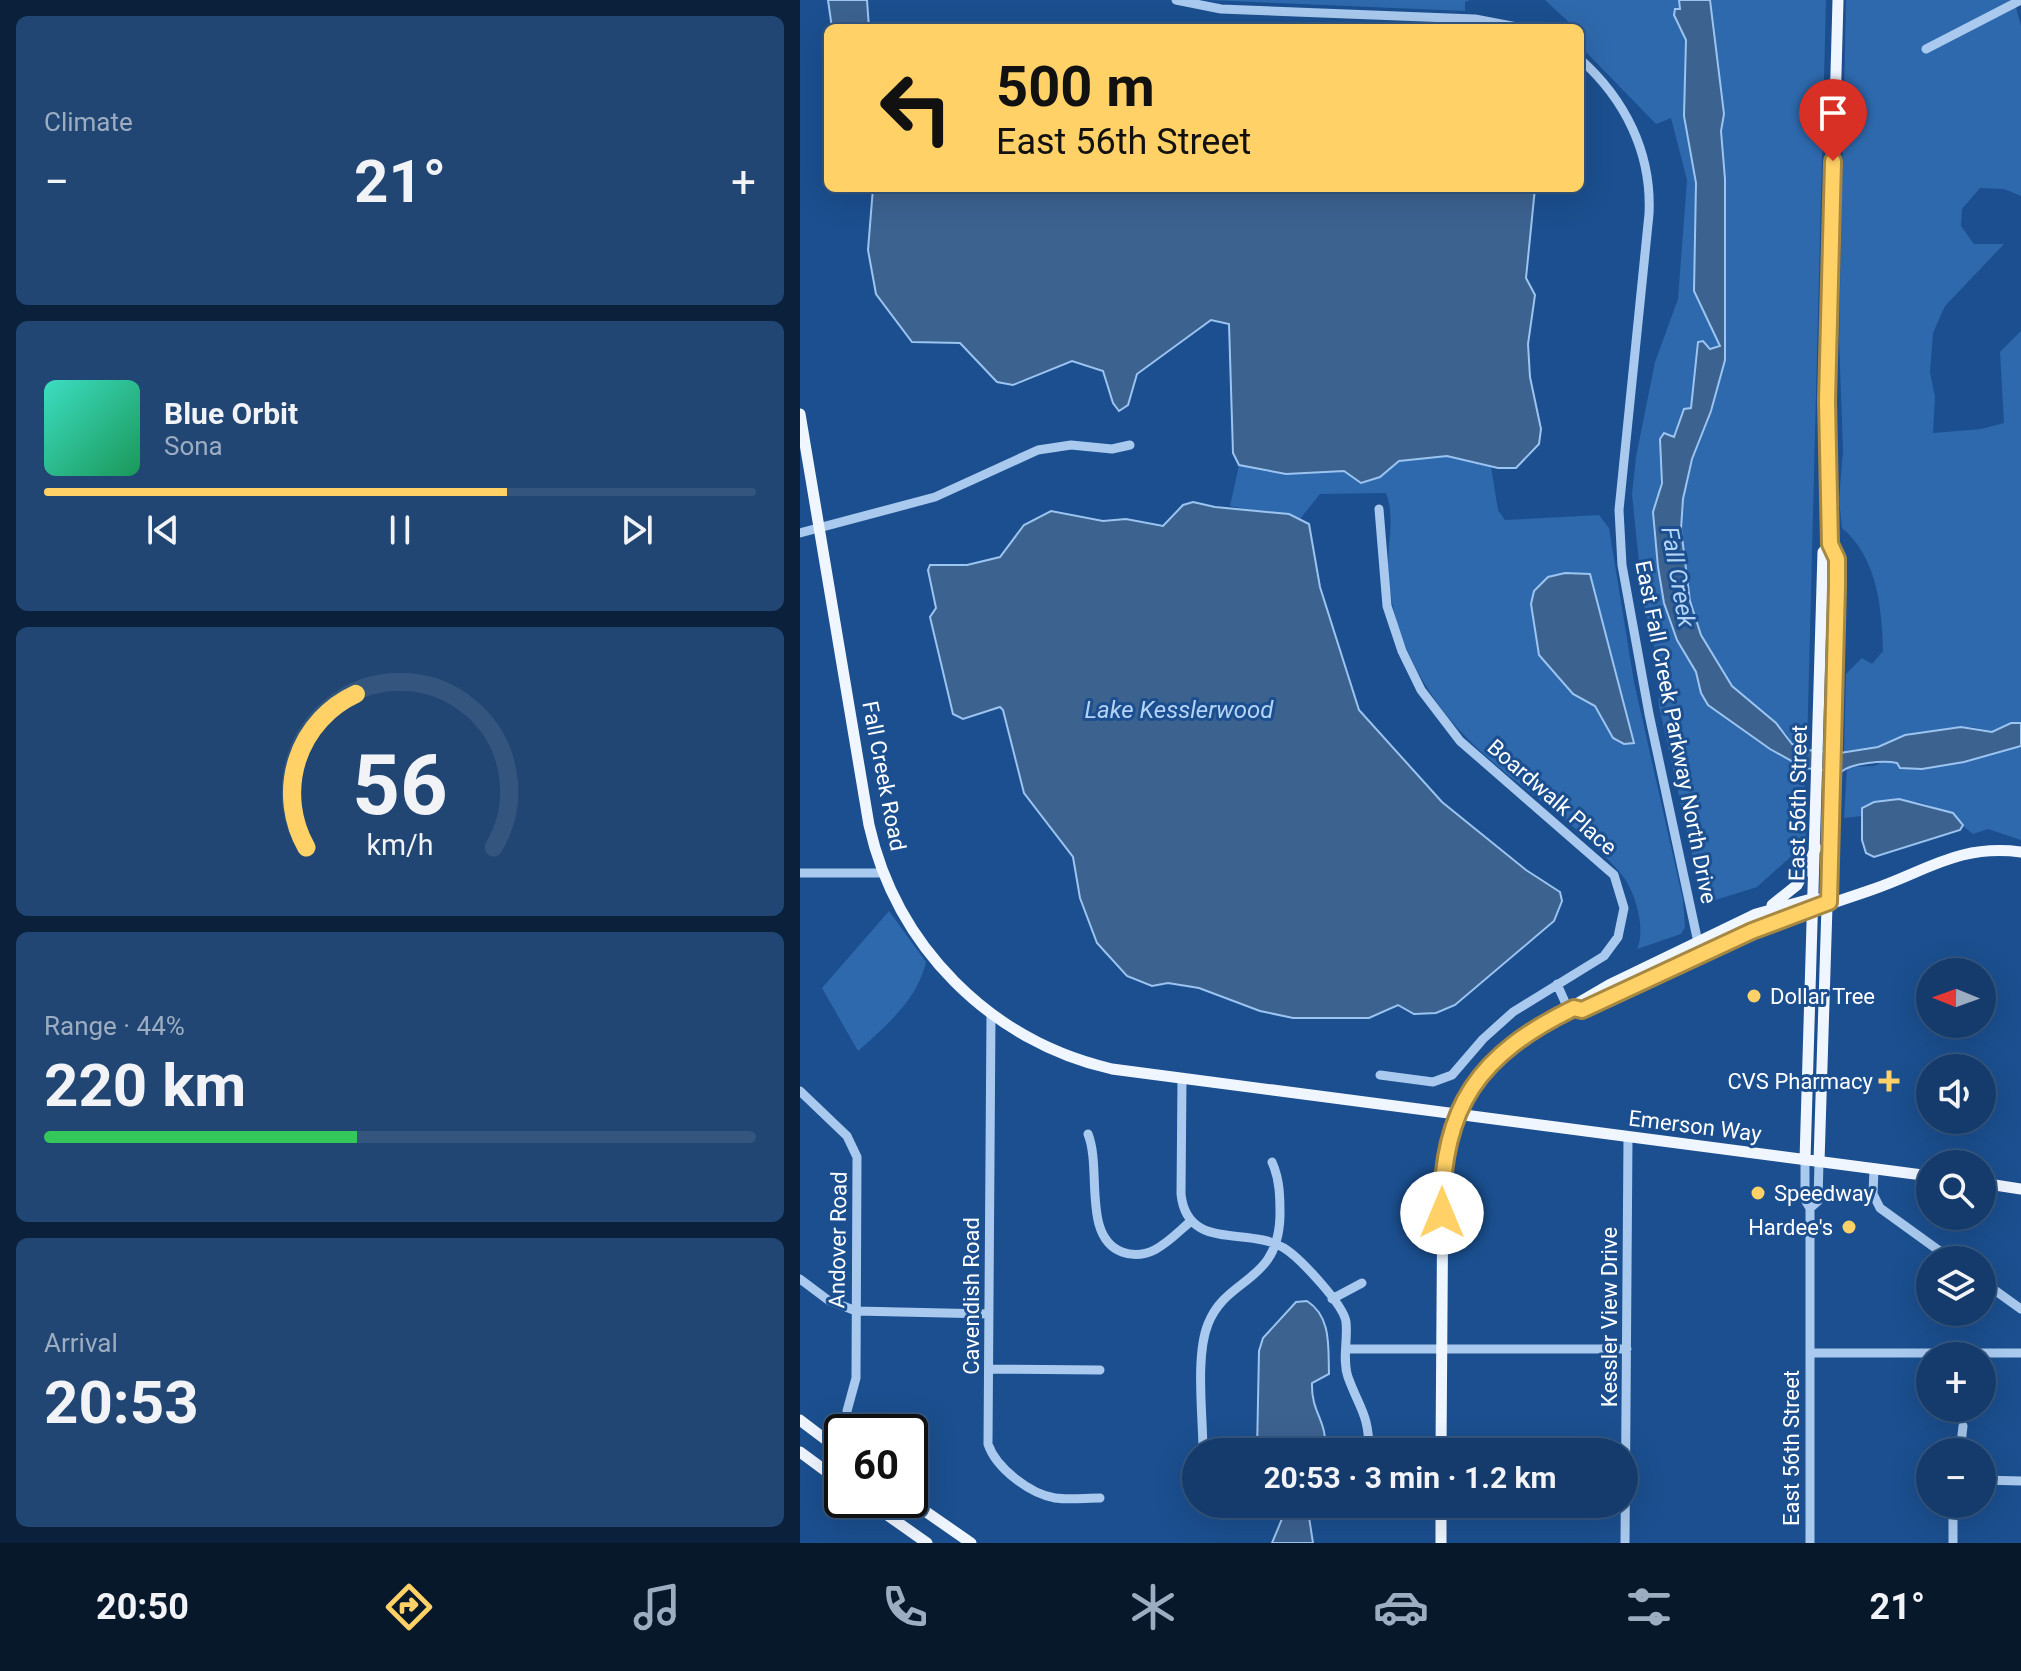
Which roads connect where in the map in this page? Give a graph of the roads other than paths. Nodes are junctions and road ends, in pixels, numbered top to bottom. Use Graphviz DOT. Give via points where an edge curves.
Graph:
graph roads {
  1 [pos="1176,0"];
  2 [pos="1838,0"];
  3 [pos="2021,0"];
  4 [pos="1501,24"];
  5 [pos="1926,49"];
  6 [pos="1584,63"];
  7 [pos="800,414"];
  8 [pos="1130,445"];
  9 [pos="804,452"];
  10 [pos="1379,509"];
  11 [pos="820,526"];
  12 [pos="800,533"];
  13 [pos="1830,544"];
  14 [pos="1817,848"];
  15 [pos="2021,852"];
  16 [pos="800,873"];
  17 [pos="884,873"];
  18 [pos="1829,902"];
  19 [pos="1815,904"];
  20 [pos="1767,910"];
  21 [pos="1696,942"];
  22 [pos="1702,954"];
  23 [pos="1557,984"];
  24 [pos="1571,1010"];
  25 [pos="991,1014"];
  26 [pos="1380,1075"];
  27 [pos="1182,1079"];
  28 [pos="800,1091"];
  29 [pos="1456,1115"];
  30 [pos="1088,1134"];
  31 [pos="1628,1138"];
  32 [pos="1805,1160"];
  33 [pos="1272,1162"];
  34 [pos="1819,1162"];
  35 [pos="1874,1169"];
  36 [pos="1916,1174"];
  37 [pos="1996,1185"];
  38 [pos="2021,1189"];
  39 [pos="1810,1208"];
  40 [pos="1191,1221"];
  41 [pos="1277,1244"];
  42 [pos="1933,1246"];
  43 [pos="800,1279"];
  44 [pos="1362,1283"];
  45 [pos="1996,1291"];
  46 [pos="1332,1299"];
  47 [pos="2021,1309"];
  48 [pos="856,1311"];
  49 [pos="989,1314"];
  50 [pos="1441,1348"];
  51 [pos="1346,1349"];
  52 [pos="1627,1349"];
  53 [pos="1811,1353"];
  54 [pos="2021,1353"];
  55 [pos="989,1369"];
  56 [pos="1100,1370"];
  57 [pos="847,1411"];
  58 [pos="800,1420"];
  59 [pos="1963,1426"];
  60 [pos="824,1438"];
  61 [pos="1203,1438"];
  62 [pos="1369,1438"];
  63 [pos="1441,1438"];
  64 [pos="1962,1438"];
  65 [pos="800,1452"];
  66 [pos="824,1470"];
  67 [pos="1996,1480"];
  68 [pos="2021,1481"];
  69 [pos="1100,1498"];
  70 [pos="928,1513"];
  71 [pos="892,1518"];
  72 [pos="1441,1518"];
  73 [pos="1953,1518"];
  74 [pos="927,1543"];
  75 [pos="971,1543"];
  76 [pos="1441,1543"];
  77 [pos="1625,1543"];
  78 [pos="1810,1543"];
  79 [pos="1953,1543"];
  1 -- 4 [label="street" via="1221,9"];
  2 -- 13 [label="main road, East 56th Street" via="1827,401"];
  3 -- 5 [label="street"];
  6 -- 21 [label="street, East Fall Creek Parkway North Drive" via="1627,116 1648,178 1649,224 1619,527 1649,714"];
  7 -- 9 [label="main road, Fall Creek Road"];
  8 -- 11 [label="street" via="1038,450 926,500"];
  9 -- 11 [label="main road, Fall Creek Road"];
  10 -- 23 [label="street, Boardwalk Place" via="1387,606 1426,699 1492,771 1609,869 1622,892 1623,921 1611,948"];
  11 -- 12 [label="street"];
  11 -- 17 [label="main road, Fall Creek Road" via="869,825"];
  13 -- 14 [label="main road, East 56th Street" via="1823,552"];
  13 -- 18 [label="main road, East 56th Street" via="1837,559"];
  14 -- 19 [label="main road, East 56th Street"];
  14 -- 20 [label="main road" via="1794,889"];
  15 -- 18 [label="main road" via="1957,854"];
  16 -- 17 [label="street"];
  17 -- 25 [label="main road, Fall Creek Road" via="925,949"];
  18 -- 19 [label="main road"];
  18 -- 34 [label="main road, East 56th Street"];
  19 -- 20 [label="main road"];
  19 -- 22 [label="main road"];
  19 -- 32 [label="main road, East 56th Street"];
  20 -- 21 [label="main road"];
  21 -- 22 [label="street, East Fall Creek Parkway North Drive"];
  21 -- 24 [label="main road" via="1577,1001"];
  22 -- 24 [label="main road" via="1582,1010"];
  23 -- 24 [label="street"];
  23 -- 26 [label="street, Boardwalk Place" via="1502,1020 1446,1078 1430,1082"];
  24 -- 29 [label="main road" via="1507,1048 1473,1084"];
  25 -- 27 [label="main road, Fall Creek Road" via="1078,1060"];
  25 -- 49 [label="street, Cavendish Road"];
  27 -- 29 [label="main road, Fall Creek Road"];
  27 -- 40 [label="street" via="1181,1194"];
  28 -- 48 [label="street, Andover Road" via="847,1136 857,1157"];
  29 -- 31 [label="main road, Emerson Way"];
  29 -- 50 [label="main road" via="1443,1171"];
  30 -- 40 [label="street" via="1097,1168 1097,1221 1110,1245 1128,1254 1147,1253"];
  31 -- 32 [label="main road, Emerson Way"];
  31 -- 52 [label="street, Kessler View Drive"];
  32 -- 34 [label="main road, Emerson Way"];
  32 -- 39 [label="street, East 56th Street" via="1805,1200"];
  33 -- 41 [label="street" via="1280,1184"];
  34 -- 35 [label="main road, Emerson Way"];
  34 -- 39 [label="street, East 56th Street" via="1818,1201"];
  35 -- 36 [label="main road, Emerson Way"];
  35 -- 42 [label="street" via="1873,1194 1880,1208"];
  37 -- 38 [label="main road"];
  39 -- 53 [label="street, East 56th Street"];
  40 -- 41 [label="street" via="1212,1234"];
  41 -- 46 [label="street" via="1298,1259"];
  41 -- 61 [label="street" via="1264,1266 1218,1308 1207,1326"];
  43 -- 48 [label="street" via="828,1300"];
  44 -- 46 [label="street"];
  45 -- 47 [label="street"];
  46 -- 51 [label="street" via="1345,1318"];
  48 -- 49 [label="street"];
  48 -- 57 [label="street, Andover Road" via="856,1378"];
  49 -- 55 [label="street, Cavendish Road"];
  50 -- 51 [label="street"];
  50 -- 52 [label="street"];
  50 -- 63 [label="main road"];
  51 -- 62 [label="street" via="1348,1377 1368,1420"];
  52 -- 77 [label="street, Kessler View Drive"];
  53 -- 54 [label="street"];
  53 -- 78 [label="street, East 56th Street"];
  55 -- 56 [label="street"];
  55 -- 69 [label="street, Cavendish Road" via="988,1441 997,1462 1044,1495"];
  58 -- 60 [label="main road"];
  59 -- 64 [label="street"];
  65 -- 66 [label="main road"];
  67 -- 68 [label="street"];
  70 -- 75 [label="main road"];
  71 -- 74 [label="main road"];
  72 -- 76 [label="main road"];
  73 -- 79 [label="street"];
}
